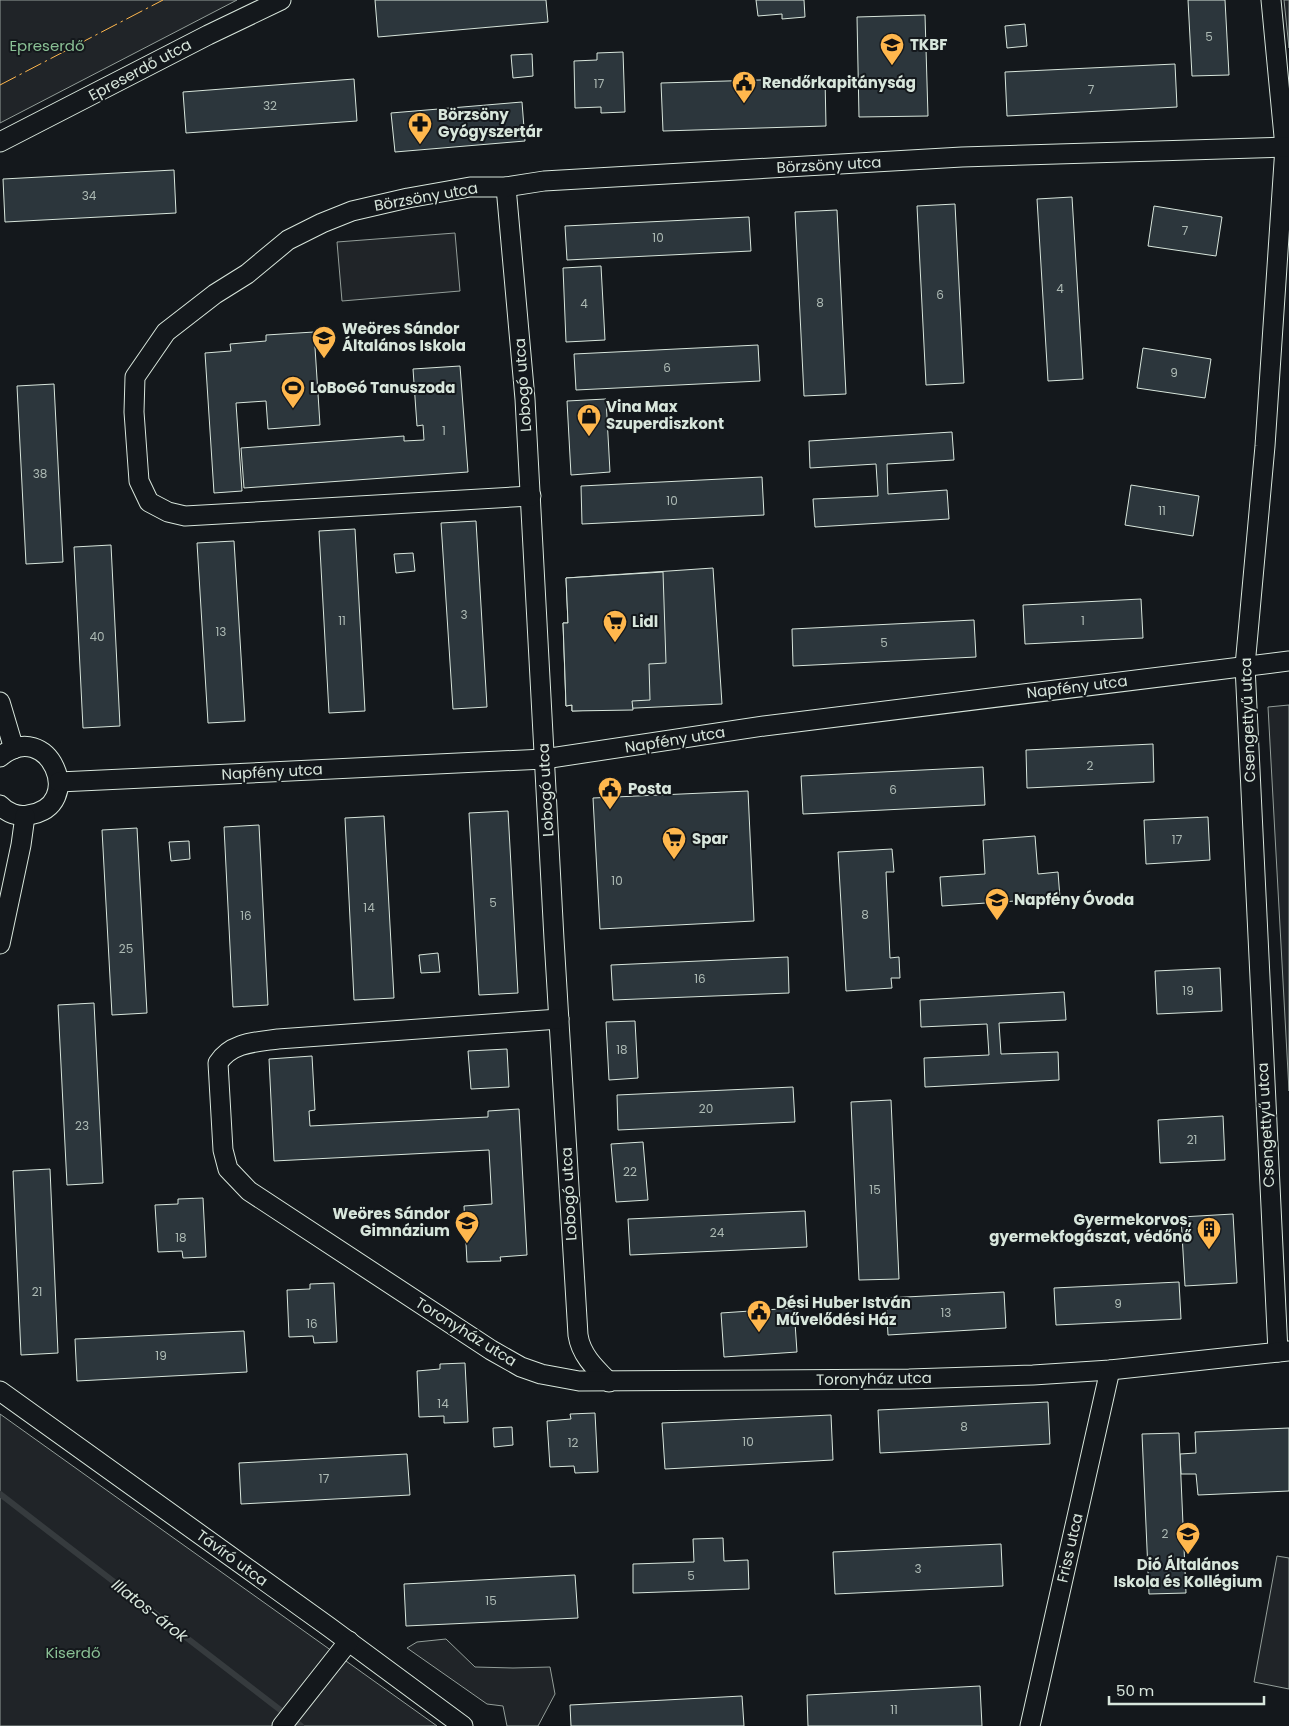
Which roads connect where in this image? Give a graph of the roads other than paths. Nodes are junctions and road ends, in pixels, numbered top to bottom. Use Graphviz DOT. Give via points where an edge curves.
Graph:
graph roads {
  1 [pos="280,0"];
  2 [pos="1271,0"];
  3 [pos="0,142"];
  4 [pos="1287,147"];
  5 [pos="506,187"];
  6 [pos="531,496"];
  7 [pos="1289,661"];
  8 [pos="1244,666"];
  9 [pos="0,702"];
  10 [pos="7,753"];
  11 [pos="544,759"];
  12 [pos="59,782"];
  13 [pos="0,805"];
  14 [pos="25,816"];
  15 [pos="0,944"];
  16 [pos="559,1019"];
  17 [pos="1284,1352"];
  18 [pos="1110,1370"];
  19 [pos="609,1382"];
  20 [pos="0,1391"];
  21 [pos="349,1641"];
  22 [pos="282,1726"];
  23 [pos="463,1726"];
  24 [pos="1030,1726"];
  1 -- 3 [label="street, Epreserdő utca"];
  2 -- 4 [label="street, Csengettyű utca"];
  4 -- 5 [label="street, Börzsöny utca" via="944,158 544,181"];
  4 -- 8 [label="street, Csengettyű utca" via="1265,446"];
  5 -- 6 [label="street, Lobogó utca"];
  5 -- 6 [label="street, Börzsöny utca" via="470,187 408,198 352,211 322,222 288,240 166,332 135,378 139,480 149,502 185,516"];
  6 -- 11 [label="street, Lobogó utca"];
  7 -- 8 [label="street, Napfény utca"];
  8 -- 11 [label="street, Napfény utca" via="764,726"];
  8 -- 17 [label="street, Csengettyű utca"];
  9 -- 10 [label="street"];
  10 -- 12 [label="street" via="23,747 46,755 55,767"];
  11 -- 12 [label="street, Napfény utca"];
  11 -- 16 [label="street, Lobogó utca"];
  12 -- 14 [label="street" via="49,805"];
  13 -- 14 [label="street" via="13,814"];
  14 -- 15 [label="street"];
  16 -- 19 [label="street, Lobogó utca" via="578,1335 588,1359"];
  16 -- 19 [label="street, Toronyház utca" via="278,1039 237,1047 222,1056 218,1063 223,1150 228,1169 249,1191 491,1350 541,1374 579,1381"];
  17 -- 18 [label="street, Toronyház utca"];
  18 -- 19 [label="street, Toronyház utca" via="909,1379"];
  18 -- 24 [label="street, Friss utca"];
  20 -- 21 [label="street, Távíró utca"];
  21 -- 22 [label="street"];
  21 -- 23 [label="street, Távíró utca"];
}
